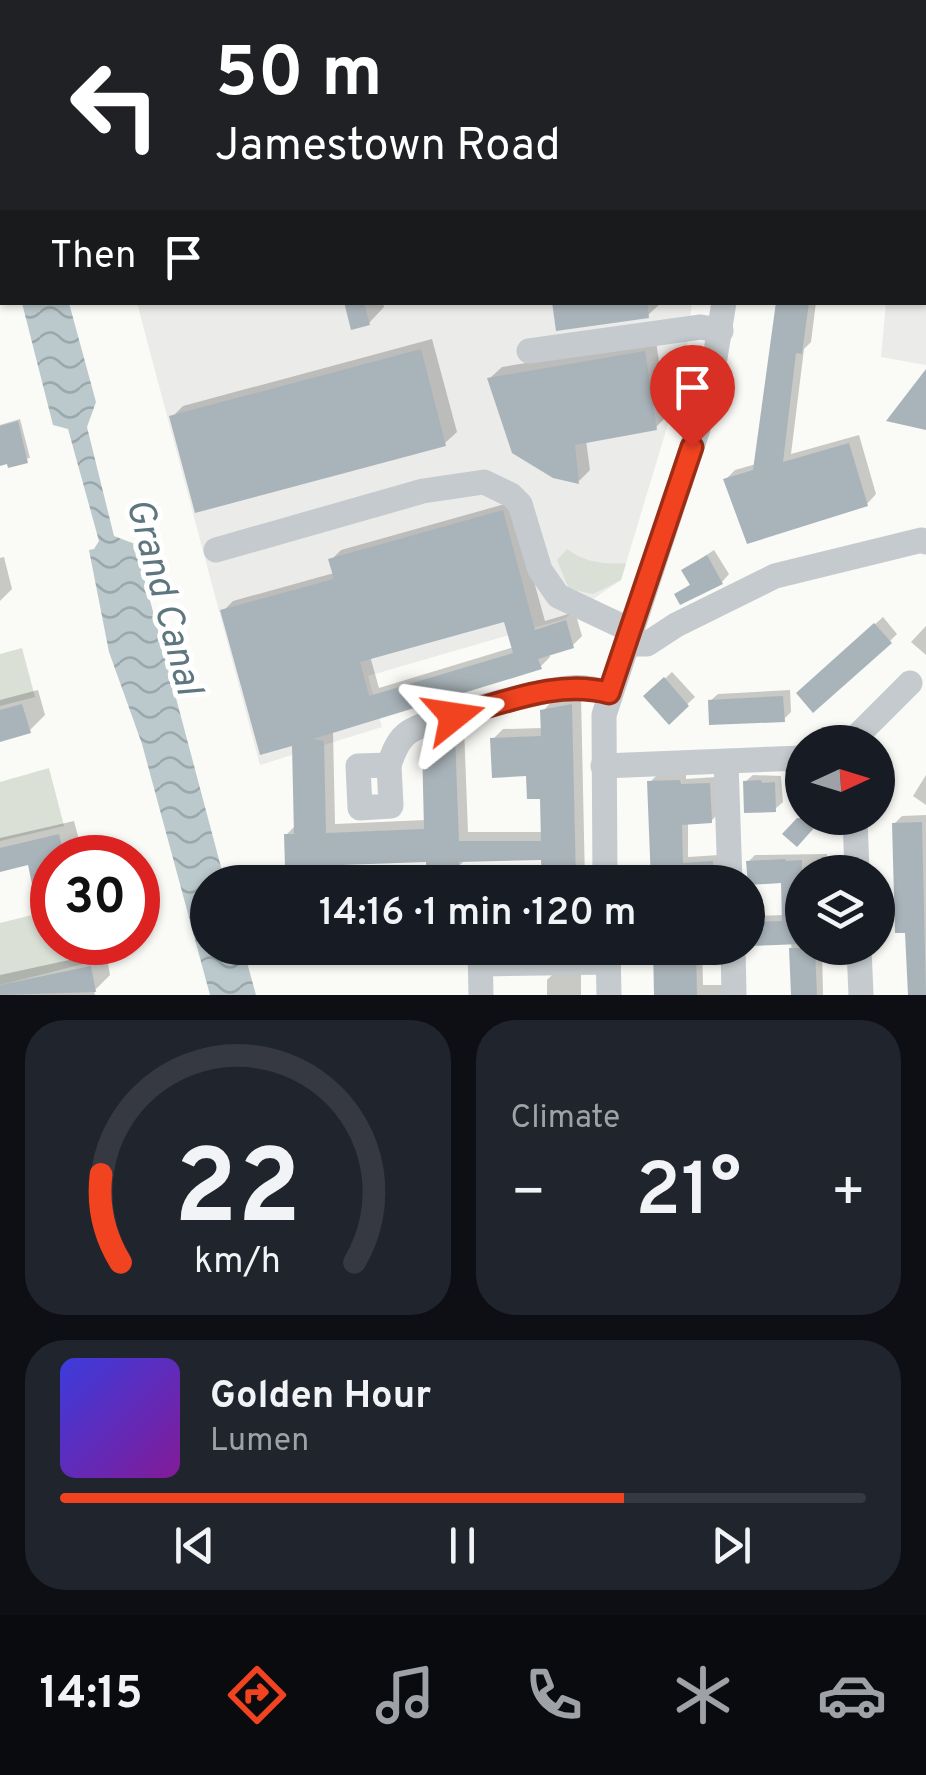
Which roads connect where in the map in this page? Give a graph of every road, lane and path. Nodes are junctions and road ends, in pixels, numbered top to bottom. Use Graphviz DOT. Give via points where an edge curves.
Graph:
graph roads {
  1 [pos="724,305"];
  2 [pos="721,332"];
  3 [pos="529,351"];
  4 [pos="926,542"];
  5 [pos="216,550"];
  6 [pos="628,637"];
  7 [pos="910,684"];
  8 [pos="609,693"];
  9 [pos="868,725"];
  10 [pos="785,759"];
  11 [pos="726,762"];
  12 [pos="389,765"];
  13 [pos="603,766"];
  14 [pos="606,865"];
  15 [pos="729,865"];
  16 [pos="481,965"];
  17 [pos="608,965"];
  18 [pos="733,965"];
  19 [pos="860,965"];
  20 [pos="482,995"];
  21 [pos="609,995"];
  22 [pos="734,995"];
  23 [pos="861,995"];
  1 -- 2 [label="street"];
  2 -- 3 [label="street" via="701,327"];
  2 -- 6 [label="street" via="710,395"];
  4 -- 6 [label="street" via="774,576 647,644"];
  5 -- 6 [label="street" via="422,491 484,482 520,504 540,570 558,596"];
  6 -- 8 [label="street"];
  7 -- 9 [label="street"];
  8 -- 12 [label="street" via="547,691 454,716 409,732"];
  8 -- 13 [label="street"];
  10 -- 11 [label="street"];
  11 -- 13 [label="street"];
  11 -- 15 [label="street"];
  13 -- 14 [label="street"];
  16 -- 20 [label="street"];
  17 -- 21 [label="street"];
  18 -- 22 [label="street"];
  19 -- 23 [label="street"];
}
